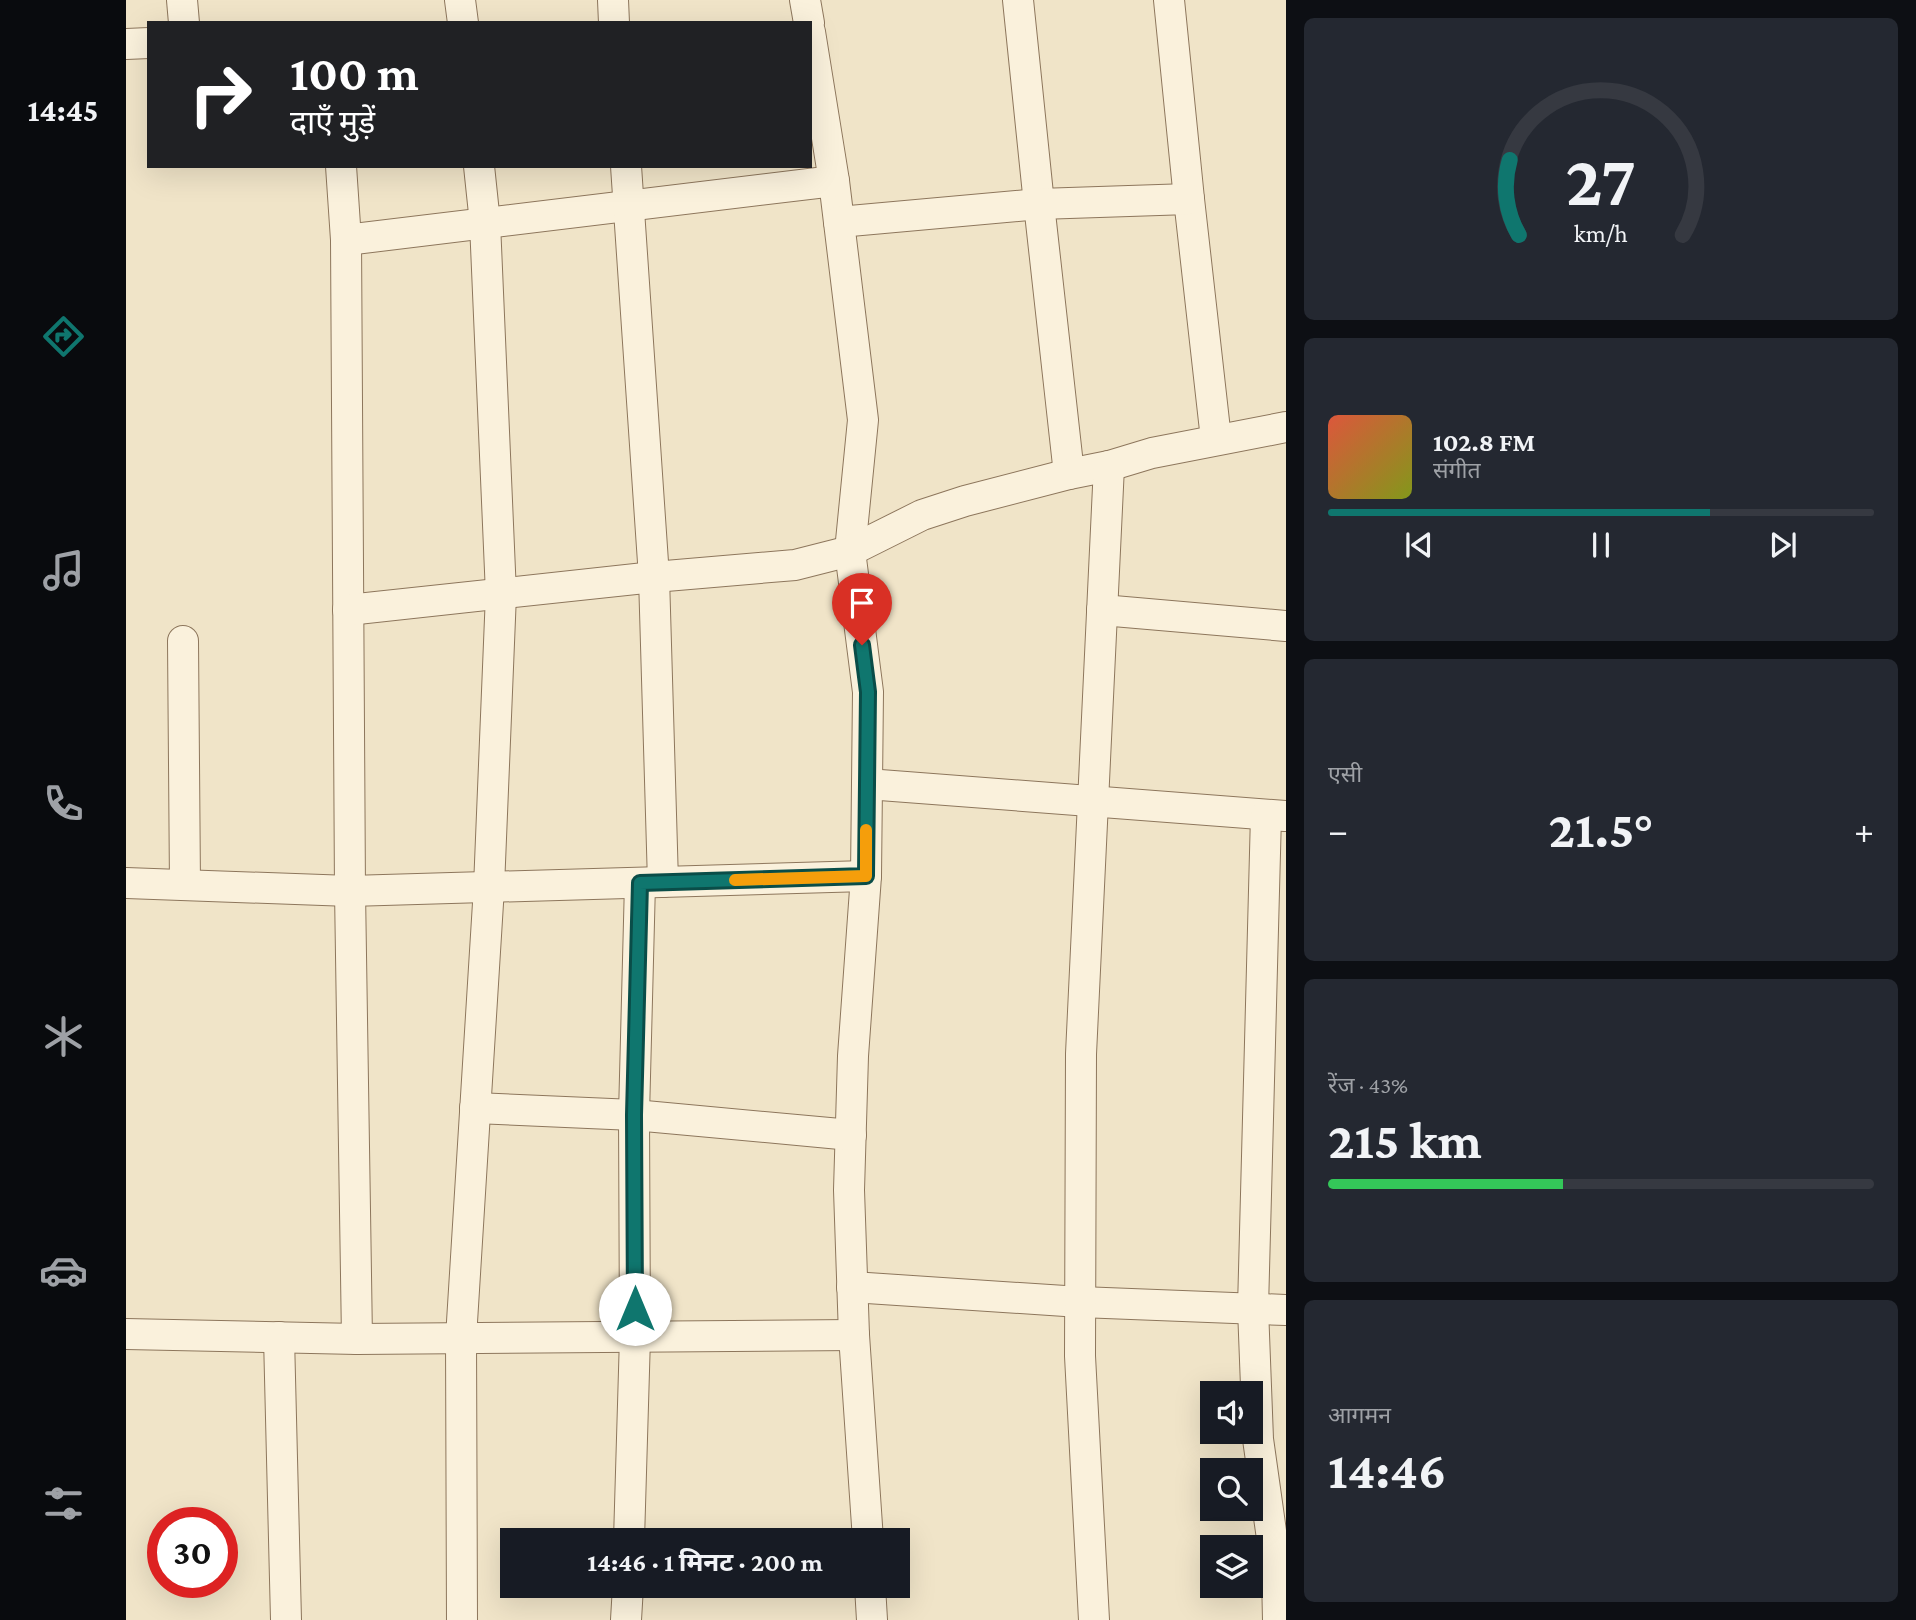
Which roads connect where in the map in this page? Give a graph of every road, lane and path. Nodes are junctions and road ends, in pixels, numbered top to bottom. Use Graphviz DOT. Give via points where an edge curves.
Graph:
graph roads {
  1 [pos="182,0"];
  2 [pos="460,0"];
  3 [pos="612,0"];
  4 [pos="805,0"];
  5 [pos="1018,0"];
  6 [pos="1169,0"];
  7 [pos="184,21"];
  8 [pos="463,21"];
  9 [pos="614,21"];
  10 [pos="809,21"];
  11 [pos="147,43"];
  12 [pos="126,44"];
  13 [pos="812,44"];
  14 [pos="341,168"];
  15 [pos="479,168"];
  16 [pos="626,168"];
  17 [pos="834,181"];
  18 [pos="1189,199"];
  19 [pos="1039,204"];
  20 [pos="629,206"];
  21 [pos="839,222"];
  22 [pos="485,223"];
  23 [pos="346,240"];
  24 [pos="1286,427"];
  25 [pos="1216,439"];
  26 [pos="1109,466"];
  27 [pos="1069,474"];
  28 [pos="850,551"];
  29 [pos="654,577"];
  30 [pos="501,594"];
  31 [pos="348,610"];
  32 [pos="1102,610"];
  33 [pos="1286,626"];
  34 [pos="183,641"];
  35 [pos="867,785"];
  36 [pos="1093,803"];
  37 [pos="1276,816"];
  38 [pos="866,876"];
  39 [pos="652,882"];
  40 [pos="126,883"];
  41 [pos="185,885"];
  42 [pos="489,887"];
  43 [pos="350,891"];
  44 [pos="475,1108"];
  45 [pos="634,1115"];
  46 [pos="851,1135"];
  47 [pos="852,1287"];
  48 [pos="1080,1301"];
  49 [pos="1252,1308"];
  50 [pos="1286,1310"];
  51 [pos="126,1334"];
  52 [pos="854,1335"];
  53 [pos="279,1337"];
  54 [pos="635,1337"];
  55 [pos="461,1338"];
  56 [pos="357,1339"];
  57 [pos="629,1528"];
  58 [pos="867,1528"];
  59 [pos="1281,1562"];
  60 [pos="627,1598"];
  61 [pos="871,1598"];
  62 [pos="286,1620"];
  63 [pos="462,1620"];
  64 [pos="626,1620"];
  65 [pos="872,1620"];
  66 [pos="1094,1620"];
  67 [pos="1278,1620"];
  1 -- 7 [label="street"];
  2 -- 8 [label="street"];
  3 -- 9 [label="street"];
  4 -- 10 [label="street"];
  5 -- 19 [label="street"];
  6 -- 18 [label="street"];
  11 -- 12 [label="street"];
  13 -- 17 [label="street"];
  14 -- 23 [label="street"];
  15 -- 22 [label="street"];
  16 -- 20 [label="street"];
  17 -- 20 [label="street"];
  17 -- 21 [label="street"];
  18 -- 19 [label="street"];
  18 -- 25 [label="street"];
  19 -- 21 [label="street"];
  19 -- 27 [label="street"];
  20 -- 22 [label="street"];
  20 -- 29 [label="street"];
  21 -- 28 [label="street" via="863,420"];
  22 -- 23 [label="street"];
  22 -- 30 [label="street"];
  23 -- 31 [label="street"];
  24 -- 25 [label="street"];
  25 -- 26 [label="street"];
  26 -- 27 [label="street"];
  26 -- 32 [label="street"];
  27 -- 28 [label="street" via="922,515"];
  28 -- 29 [label="street" via="796,565"];
  28 -- 35 [label="street" via="868,692"];
  29 -- 30 [label="street"];
  29 -- 39 [label="street"];
  30 -- 31 [label="street"];
  30 -- 42 [label="street"];
  31 -- 43 [label="street"];
  32 -- 33 [label="street"];
  32 -- 36 [label="street"];
  34 -- 41 [label="street"];
  35 -- 36 [label="street"];
  35 -- 38 [label="street"];
  36 -- 37 [label="street"];
  36 -- 48 [label="street" via="1081,1054"];
  37 -- 49 [label="street"];
  38 -- 39 [label="street"];
  38 -- 46 [label="street"];
  39 -- 42 [label="street"];
  39 -- 45 [label="street"];
  40 -- 41 [label="street"];
  41 -- 43 [label="street"];
  42 -- 43 [label="street"];
  42 -- 44 [label="street"];
  43 -- 56 [label="street"];
  44 -- 45 [label="street"];
  44 -- 55 [label="street"];
  45 -- 46 [label="street"];
  45 -- 54 [label="street"];
  46 -- 47 [label="street"];
  47 -- 48 [label="street"];
  47 -- 52 [label="street"];
  48 -- 49 [label="street"];
  48 -- 66 [label="street"];
  49 -- 50 [label="street"];
  49 -- 59 [label="street" via="1258,1439"];
  51 -- 53 [label="street"];
  52 -- 54 [label="street"];
  52 -- 58 [label="street"];
  53 -- 56 [label="street"];
  53 -- 62 [label="street"];
  54 -- 55 [label="street"];
  54 -- 57 [label="street"];
  55 -- 56 [label="street"];
  55 -- 63 [label="street"];
  59 -- 67 [label="street"];
  60 -- 64 [label="street"];
  61 -- 65 [label="street"];
}
